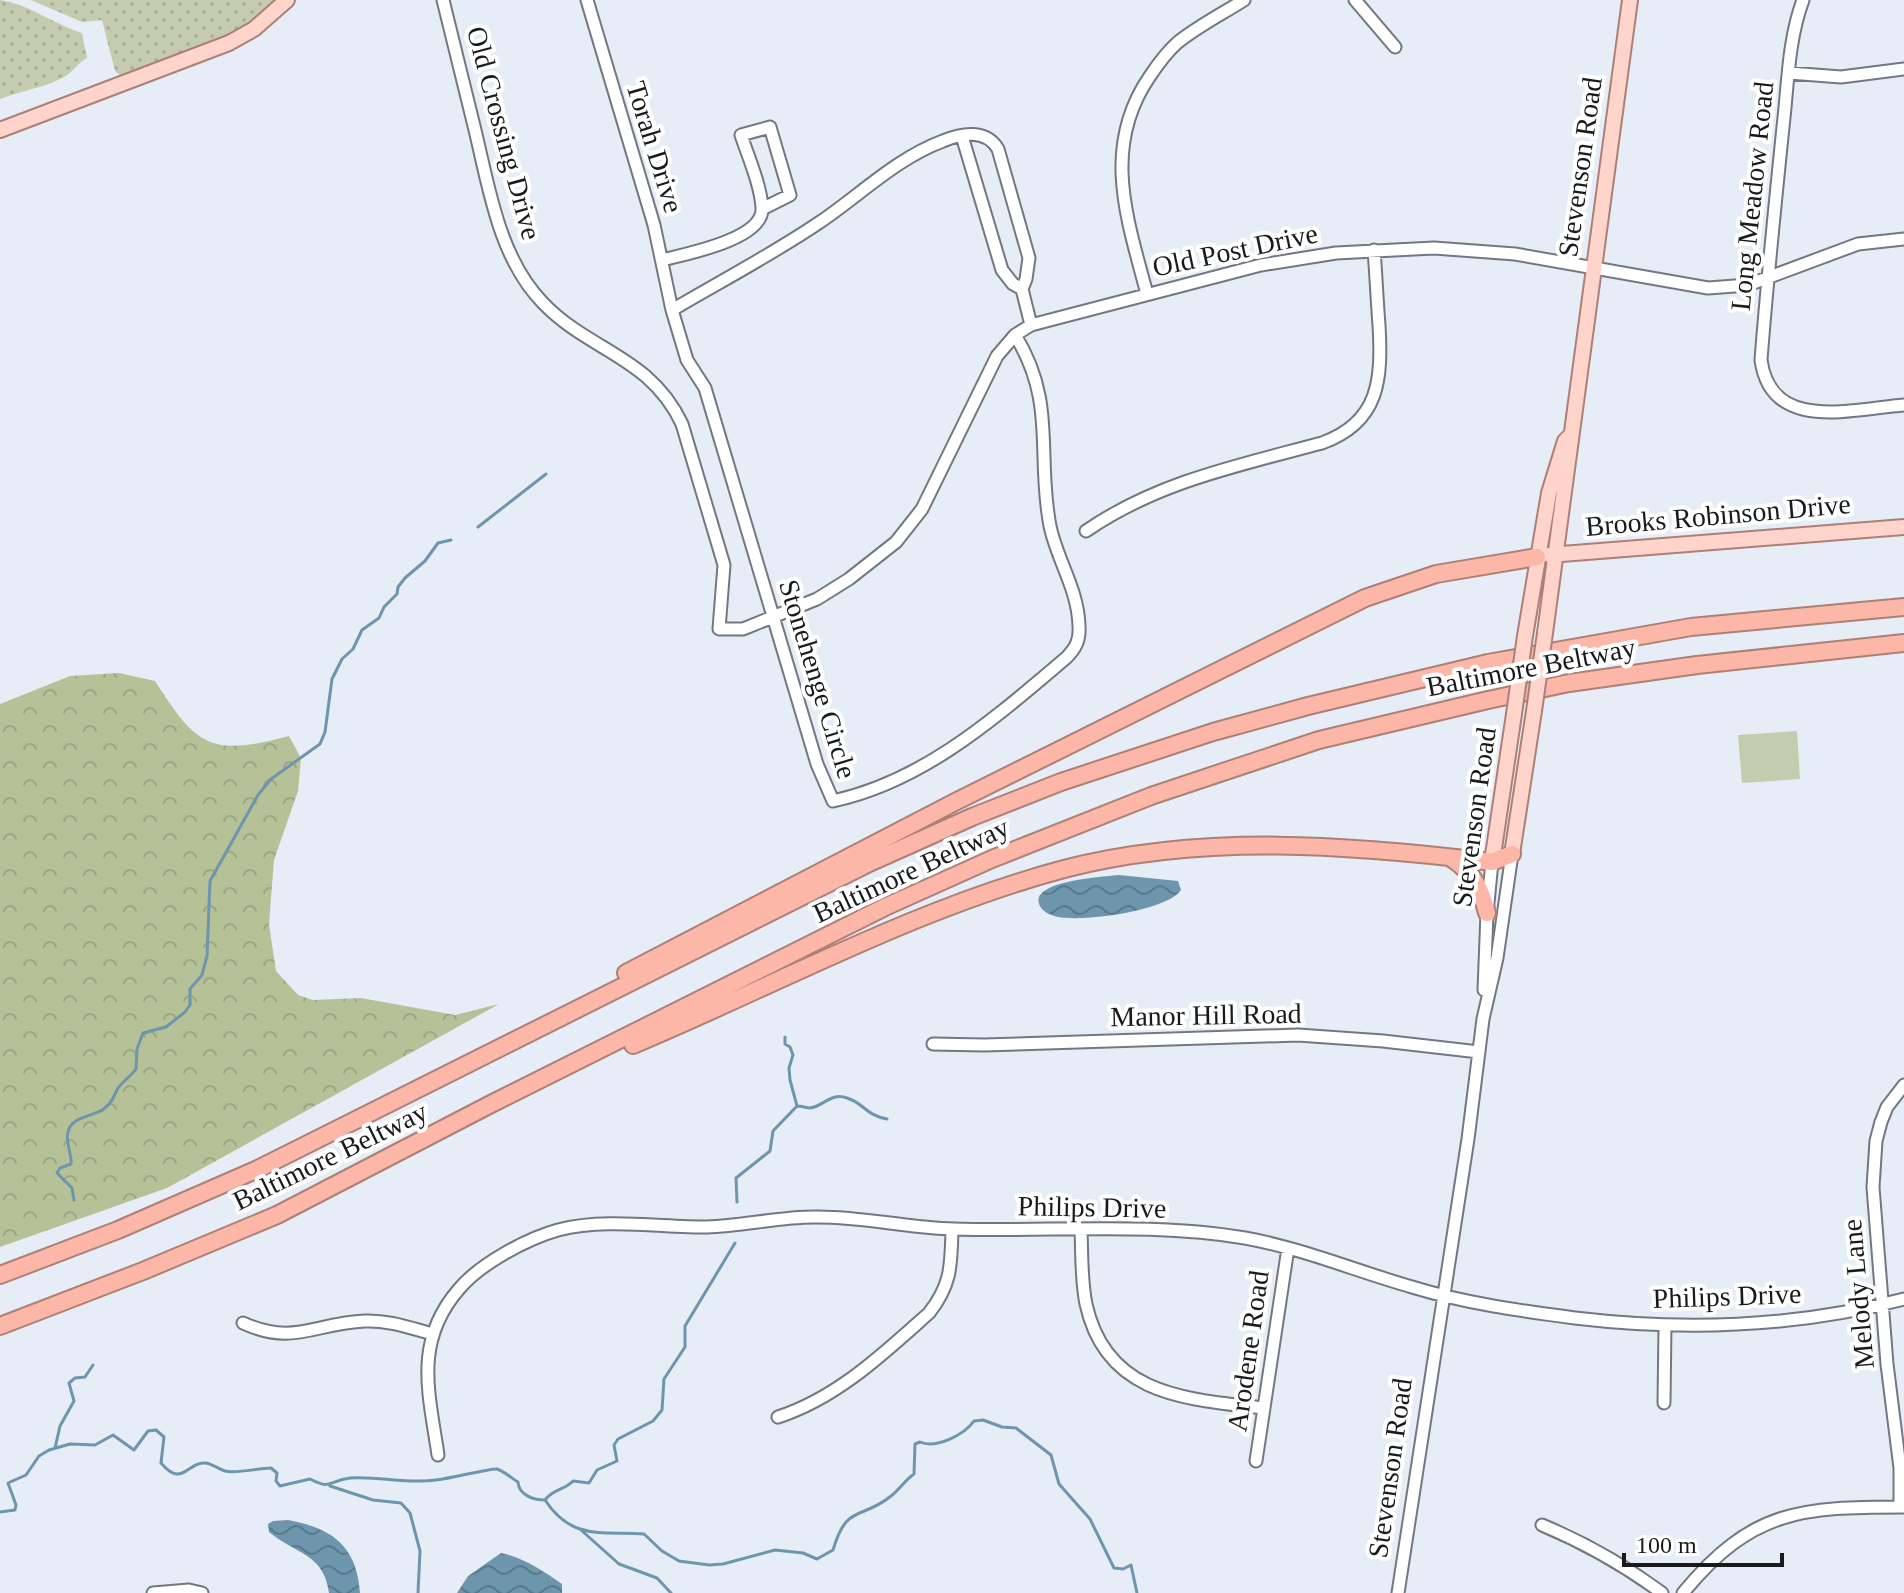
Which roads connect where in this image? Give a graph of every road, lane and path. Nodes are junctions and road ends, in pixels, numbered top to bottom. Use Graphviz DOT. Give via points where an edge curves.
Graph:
graph roads {
  1 [pos="287,0"];
  2 [pos="443,0"];
  3 [pos="587,0"];
  4 [pos="1244,0"];
  5 [pos="1355,0"];
  6 [pos="1630,0"];
  7 [pos="1803,0"];
  8 [pos="1395,47"];
  9 [pos="1904,69"];
  10 [pos="1789,73"];
  11 [pos="0,130"];
  12 [pos="962,136"];
  13 [pos="762,209"];
  14 [pos="1904,239"];
  15 [pos="1374,250"];
  16 [pos="662,260"];
  17 [pos="1593,267"];
  18 [pos="1767,279"];
  19 [pos="1022,289"];
  20 [pos="1147,294"];
  21 [pos="672,310"];
  22 [pos="1031,325"];
  23 [pos="1015,335"];
  24 [pos="1904,405"];
  25 [pos="1570,437"];
  26 [pos="1904,527"];
  27 [pos="1086,531"];
  28 [pos="1556,554"];
  29 [pos="1537,557"];
  30 [pos="1904,607"];
  31 [pos="773,618"];
  32 [pos="719,629"];
  33 [pos="1904,643"];
  34 [pos="1512,854"];
  35 [pos="1450,857"];
  36 [pos="1492,862"];
  37 [pos="1487,913"];
  38 [pos="1483,1019"];
  39 [pos="933,1044"];
  40 [pos="1479,1052"];
  41 [pos="1904,1085"];
  42 [pos="426,1086"];
  43 [pos="491,1104"];
  44 [pos="952,1229"];
  45 [pos="1081,1230"];
  46 [pos="1288,1248"];
  47 [pos="0,1275"];
  48 [pos="1442,1295"];
  49 [pos="1904,1299"];
  50 [pos="1882,1305"];
  51 [pos="243,1323"];
  52 [pos="1665,1325"];
  53 [pos="0,1326"];
  54 [pos="433,1334"];
  55 [pos="1664,1403"];
  56 [pos="1263,1408"];
  57 [pos="778,1417"];
  58 [pos="438,1455"];
  59 [pos="1256,1461"];
  60 [pos="1902,1507"];
  61 [pos="1542,1525"];
  62 [pos="153,1593"];
  63 [pos="202,1593"];
  64 [pos="1398,1593"];
  65 [pos="1662,1593"];
  66 [pos="1683,1593"];
  1 -- 11 [label="main road" via="229,43"];
  2 -- 32 [label="street, Old Crossing Drive" via="502,232 518,270 557,316 653,381 682,424 724,565"];
  3 -- 16 [label="street, Torah Drive"];
  4 -- 20 [label="street" via="1176,45 1143,86 1128,119 1122,191"];
  5 -- 8 [label="street"];
  6 -- 17 [label="main road, Stevenson Road"];
  7 -- 10 [label="street, Long Meadow Road"];
  9 -- 10 [label="street" via="1841,77"];
  10 -- 18 [label="street, Long Meadow Road"];
  12 -- 19 [label="street" via="1002,270"];
  12 -- 19 [label="street" via="987,137 998,149 1029,258"];
  12 -- 21 [label="street" via="924,150 820,222"];
  13 -- 13 [label="street" via="741,135 770,127 790,195"];
  13 -- 16 [label="street" via="756,225 747,231"];
  14 -- 18 [label="street, Old Post Drive" via="1858,244"];
  15 -- 17 [label="street, Old Post Drive" via="1489,252"];
  15 -- 20 [label="street, Old Post Drive" via="1261,265"];
  15 -- 27 [label="street" via="1381,368 1374,396 1359,421 1322,443 1155,492"];
  16 -- 21 [label="street, Torah Drive"];
  17 -- 18 [label="street, Old Post Drive" via="1708,288"];
  17 -- 25 [label="main road, Stevenson Road"];
  18 -- 24 [label="street, Long Meadow Road" via="1761,360 1775,395 1806,411"];
  19 -- 22 [label="street"];
  20 -- 22 [label="street, Old Post Drive"];
  21 -- 31 [label="street, Stonehenge Circle" via="687,360 705,388"];
  22 -- 23 [label="street, Old Post Drive"];
  23 -- 31 [label="street, Old Post Drive" via="997,356 910,527 849,579"];
  23 -- 31 [label="street, Stonehenge Circle" via="1040,395 1051,529 1078,611 1074,650 948,752 868,791 833,801"];
  25 -- 28 [label="main road, Stevenson Road"];
  25 -- 29 [label="main road, Stevenson Road" via="1549,493"];
  26 -- 28 [label="main road, Brooks Robinson Drive"];
  28 -- 29 [label="main road, Brooks Robinson Drive"];
  28 -- 34 [label="main road, Stevenson Road, bridge"];
  29 -- 36 [label="main road, Stevenson Road, bridge"];
  29 -- 42 [label="highway" via="1436,574 1365,598 780,891 444,1070"];
  30 -- 42 [label="highway, Baltimore Beltway" via="1691,627 1501,660 1213,732 1061,782 882,857"];
  31 -- 32 [label="street, Old Post Drive" via="743,629"];
  33 -- 43 [label="highway, Baltimore Beltway" via="1569,683 1319,740 1077,824 899,901"];
  34 -- 36 [label="highway"];
  34 -- 38 [label="street, Stevenson Road"];
  35 -- 36 [label="highway"];
  35 -- 37 [label="highway" via="1472,875"];
  35 -- 43 [label="highway" via="1359,847 1261,845 1164,852 1067,868 877,936"];
  36 -- 37 [label="street, Stevenson Road"];
  37 -- 38 [label="street, Stevenson Road"];
  38 -- 40 [label="street, Stevenson Road"];
  39 -- 40 [label="street, Manor Hill Road" via="1298,1035"];
  40 -- 48 [label="street, Stevenson Road"];
  41 -- 50 [label="street, Melody Lane" via="1887,1107 1876,1141 1873,1187"];
  42 -- 47 [label="highway, Baltimore Beltway" via="197,1197"];
  43 -- 53 [label="highway, Baltimore Beltway" via="277,1215"];
  44 -- 45 [label="street, Philips Drive"];
  44 -- 54 [label="street, Philips Drive" via="811,1217 706,1227 561,1229 477,1272 450,1301"];
  44 -- 57 [label="street" via="949,1277 929,1313 841,1386"];
  45 -- 46 [label="street, Philips Drive" via="1201,1232"];
  45 -- 56 [label="street" via="1086,1303 1099,1340 1118,1364 1161,1392"];
  46 -- 48 [label="street, Philips Drive"];
  46 -- 56 [label="street, Arodene Road"];
  48 -- 52 [label="street, Philips Drive" via="1574,1318"];
  48 -- 64 [label="street, Stevenson Road"];
  49 -- 50 [label="street, Philips Drive"];
  50 -- 52 [label="street, Philips Drive" via="1782,1321"];
  50 -- 60 [label="street, Melody Lane"];
  51 -- 54 [label="street" via="279,1335 364,1321"];
  52 -- 55 [label="street"];
  54 -- 58 [label="street, Philips Drive" via="427,1385"];
  56 -- 59 [label="street, Arodene Road"];
  60 -- 66 [label="street" via="1828,1508 1781,1518 1731,1543"];
  61 -- 65 [label="street" via="1581,1541"];
  62 -- 63 [label="street"];
}
